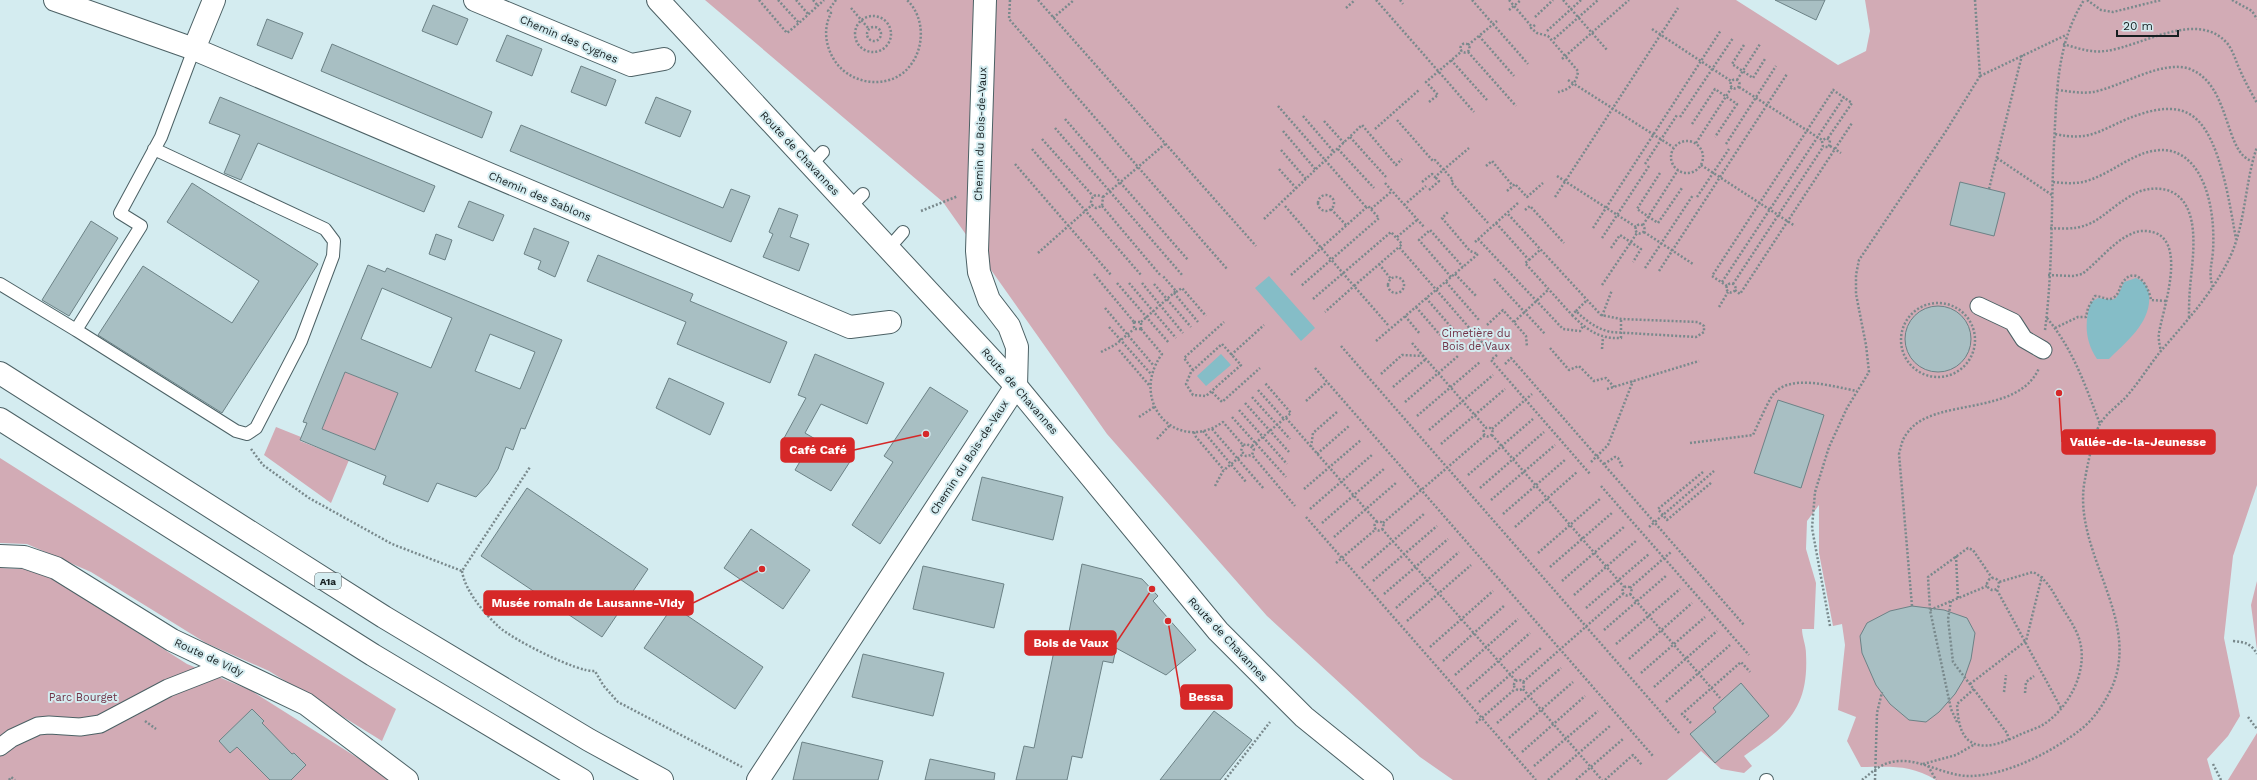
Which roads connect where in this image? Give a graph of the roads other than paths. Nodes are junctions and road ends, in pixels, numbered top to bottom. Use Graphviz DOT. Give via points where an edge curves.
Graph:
graph roads {
  1 [pos="55,0"];
  2 [pos="214,0"];
  3 [pos="475,0"];
  4 [pos="658,0"];
  5 [pos="985,0"];
  6 [pos="86,5"];
  7 [pos="194,49"];
  8 [pos="664,59"];
  9 [pos="154,149"];
  10 [pos="903,232"];
  11 [pos="888,249"];
  12 [pos="0,284"];
  13 [pos="1980,306"];
  14 [pos="890,322"];
  15 [pos="76,330"];
  16 [pos="2043,350"];
  17 [pos="0,373"];
  18 [pos="1016,386"];
  19 [pos="0,419"];
  20 [pos="0,556"];
  21 [pos="227,665"];
  22 [pos="0,747"];
  23 [pos="752,774"];
  24 [pos="408,780"];
  25 [pos="582,780"];
  26 [pos="662,780"];
  27 [pos="1382,780"];
  1 -- 6 [label="main road"];
  2 -- 7 [label="main road"];
  3 -- 8 [label="main road, Chemin des Cygnes" via="631,65"];
  4 -- 11 [label="main road, Route de Chavannes" via="857,201"];
  5 -- 18 [label="main road, Chemin du Bois-de-Vaux" via="976,251 979,272 989,300 1009,326 1017,347"];
  6 -- 7 [label="main road"];
  7 -- 9 [label="lane"];
  7 -- 14 [label="main road, Chemin des Sablons" via="850,327"];
  9 -- 15 [label="lane" via="120,213 141,226"];
  9 -- 15 [label="lane" via="325,229 334,241 333,256 301,342 256,428 247,434 236,431"];
  10 -- 11 [label="lane"];
  11 -- 18 [label="main road, Route de Chavannes"];
  12 -- 15 [label="lane"];
  13 -- 16 [label="street" via="2013,322 2024,339"];
  17 -- 26 [label="main road, A1a" via="404,629 576,733"];
  18 -- 23 [label="main road, Chemin du Bois-de-Vaux"];
  18 -- 27 [label="main road, Route de Chavannes" via="1218,631 1304,717"];
  19 -- 25 [label="main road" via="373,655"];
  20 -- 21 [label="main road, Route de Vidy" via="24,557 56,568 172,640"];
  21 -- 22 [label="street" via="168,688 100,724 80,727 38,726 12,738"];
  21 -- 24 [label="main road, Route de Vidy" via="306,704"];
}
